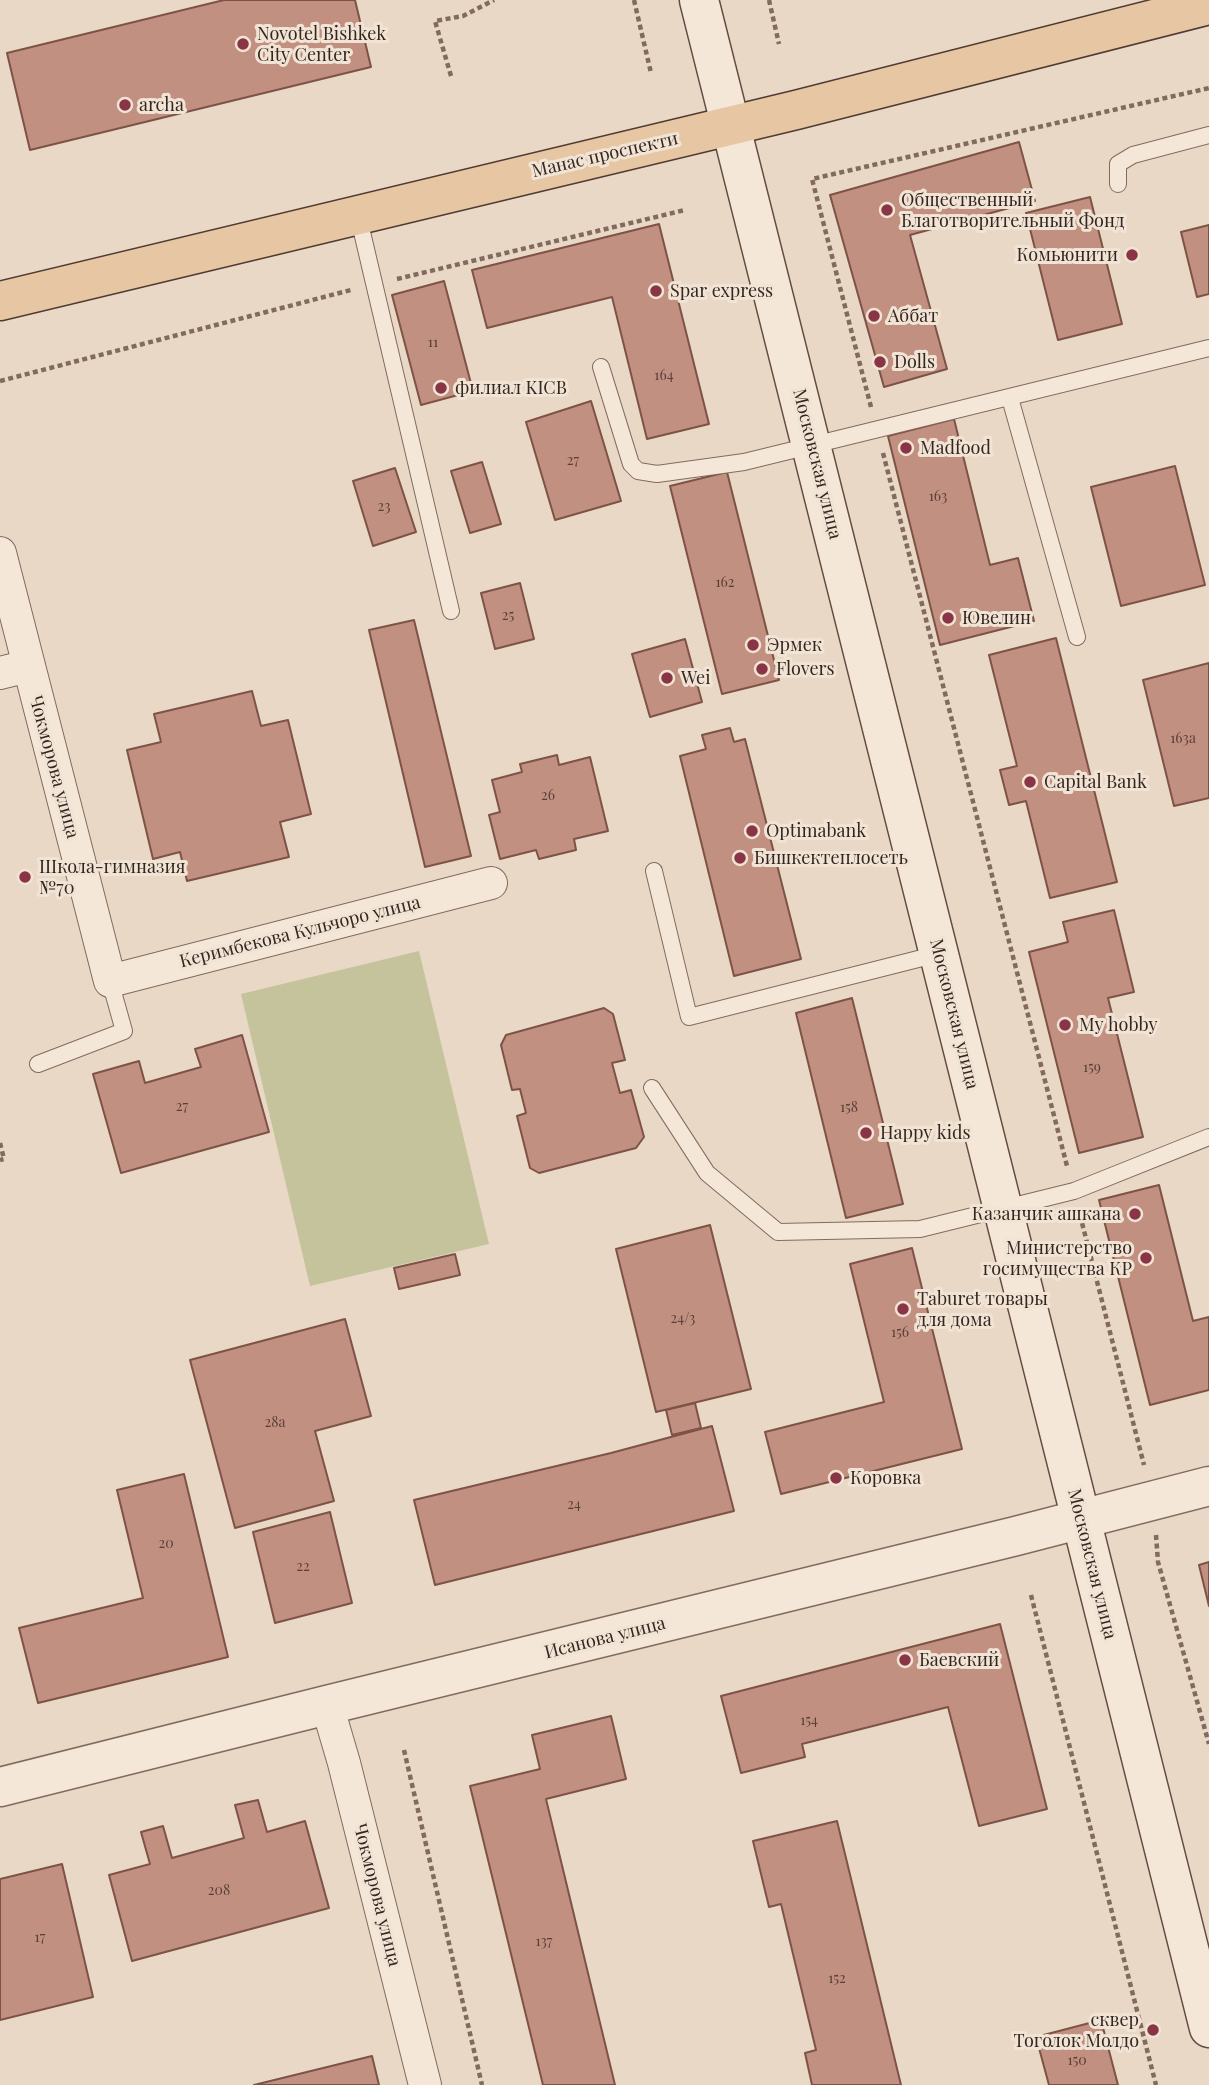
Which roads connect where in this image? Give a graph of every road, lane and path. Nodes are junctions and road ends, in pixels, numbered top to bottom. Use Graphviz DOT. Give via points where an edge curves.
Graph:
graph roads {
  1 [pos="494,0"];
  2 [pos="634,0"];
  3 [pos="699,0"];
  4 [pos="769,0"];
  5 [pos="1209,5"];
  6 [pos="779,44"];
  7 [pos="651,73"];
  8 [pos="451,76"];
  9 [pos="1209,88"];
  10 [pos="731,124"];
  11 [pos="1209,135"];
  12 [pos="1118,184"];
  13 [pos="685,210"];
  14 [pos="358,215"];
  15 [pos="373,284"];
  16 [pos="0,301"];
  17 [pos="1209,348"];
  18 [pos="601,367"];
  19 [pos="0,381"];
  20 [pos="1010,397"];
  21 [pos="877,431"];
  22 [pos="812,446"];
  23 [pos="0,553"];
  24 [pos="451,611"];
  25 [pos="1077,637"];
  26 [pos="14,670"];
  27 [pos="654,871"];
  28 [pos="491,883"];
  29 [pos="939,954"];
  30 [pos="110,981"];
  31 [pos="38,1064"];
  32 [pos="652,1088"];
  33 [pos="1209,1137"];
  34 [pos="0,1143"];
  35 [pos="0,1160"];
  36 [pos="1074,1191"];
  37 [pos="1002,1208"];
  38 [pos="1209,1486"];
  39 [pos="1209,1497"];
  40 [pos="1152,1500"];
  41 [pos="1082,1519"];
  42 [pos="1031,1595"];
  43 [pos="327,1705"];
  44 [pos="1209,1744"];
  45 [pos="404,1750"];
  46 [pos="0,1787"];
  47 [pos="1206,2004"];
  48 [pos="425,2085"];
  49 [pos="482,2085"];
  50 [pos="1156,2085"];
  1 -- 8 [label="path" via="463,16 435,21"];
  2 -- 7 [label="path"];
  3 -- 10 [label="main road, Московская улица"];
  4 -- 6 [label="path"];
  5 -- 10 [label="main road, Манас проспекти"];
  9 -- 21 [label="path" via="812,178"];
  10 -- 14 [label="main road, Манас проспекти"];
  10 -- 22 [label="main road, Московская улица"];
  11 -- 12 [label="lane" via="1133,155 1118,164"];
  13 -- 15 [label="path"];
  14 -- 15 [label="lane"];
  14 -- 16 [label="main road, Манас проспекти"];
  15 -- 19 [label="path"];
  15 -- 24 [label="lane"];
  17 -- 20 [label="lane"];
  18 -- 22 [label="lane" via="631,464 638,471 657,474 744,462"];
  20 -- 21 [label="lane"];
  20 -- 25 [label="lane"];
  21 -- 22 [label="lane"];
  21 -- 36 [label="path"];
  22 -- 29 [label="main road, Московская улица"];
  23 -- 26 [label="street, Чокморова улица" via="23,640"];
  26 -- 30 [label="street, Чокморова улица"];
  27 -- 29 [label="lane" via="689,1017"];
  28 -- 30 [label="street, Керимбекова Кульчоро улица"];
  29 -- 37 [label="main road, Московская улица"];
  30 -- 31 [label="lane" via="124,1031"];
  32 -- 37 [label="lane" via="707,1173 778,1232 920,1229"];
  33 -- 36 [label="lane"];
  34 -- 35 [label="path" via="4,1159"];
  36 -- 37 [label="lane"];
  36 -- 40 [label="path"];
  37 -- 41 [label="main road, Московская улица"];
  38 -- 40 [label="main road, Исанова улица"];
  39 -- 40 [label="street"];
  40 -- 41 [label="main road, Исанова улица"];
  40 -- 44 [label="path" via="1158,1562"];
  41 -- 43 [label="main road, Исанова улица"];
  41 -- 47 [label="main road, Московская улица"];
  42 -- 50 [label="path"];
  43 -- 46 [label="main road, Исанова улица"];
  43 -- 48 [label="street, Чокморова улица"];
  45 -- 49 [label="path"];
}
